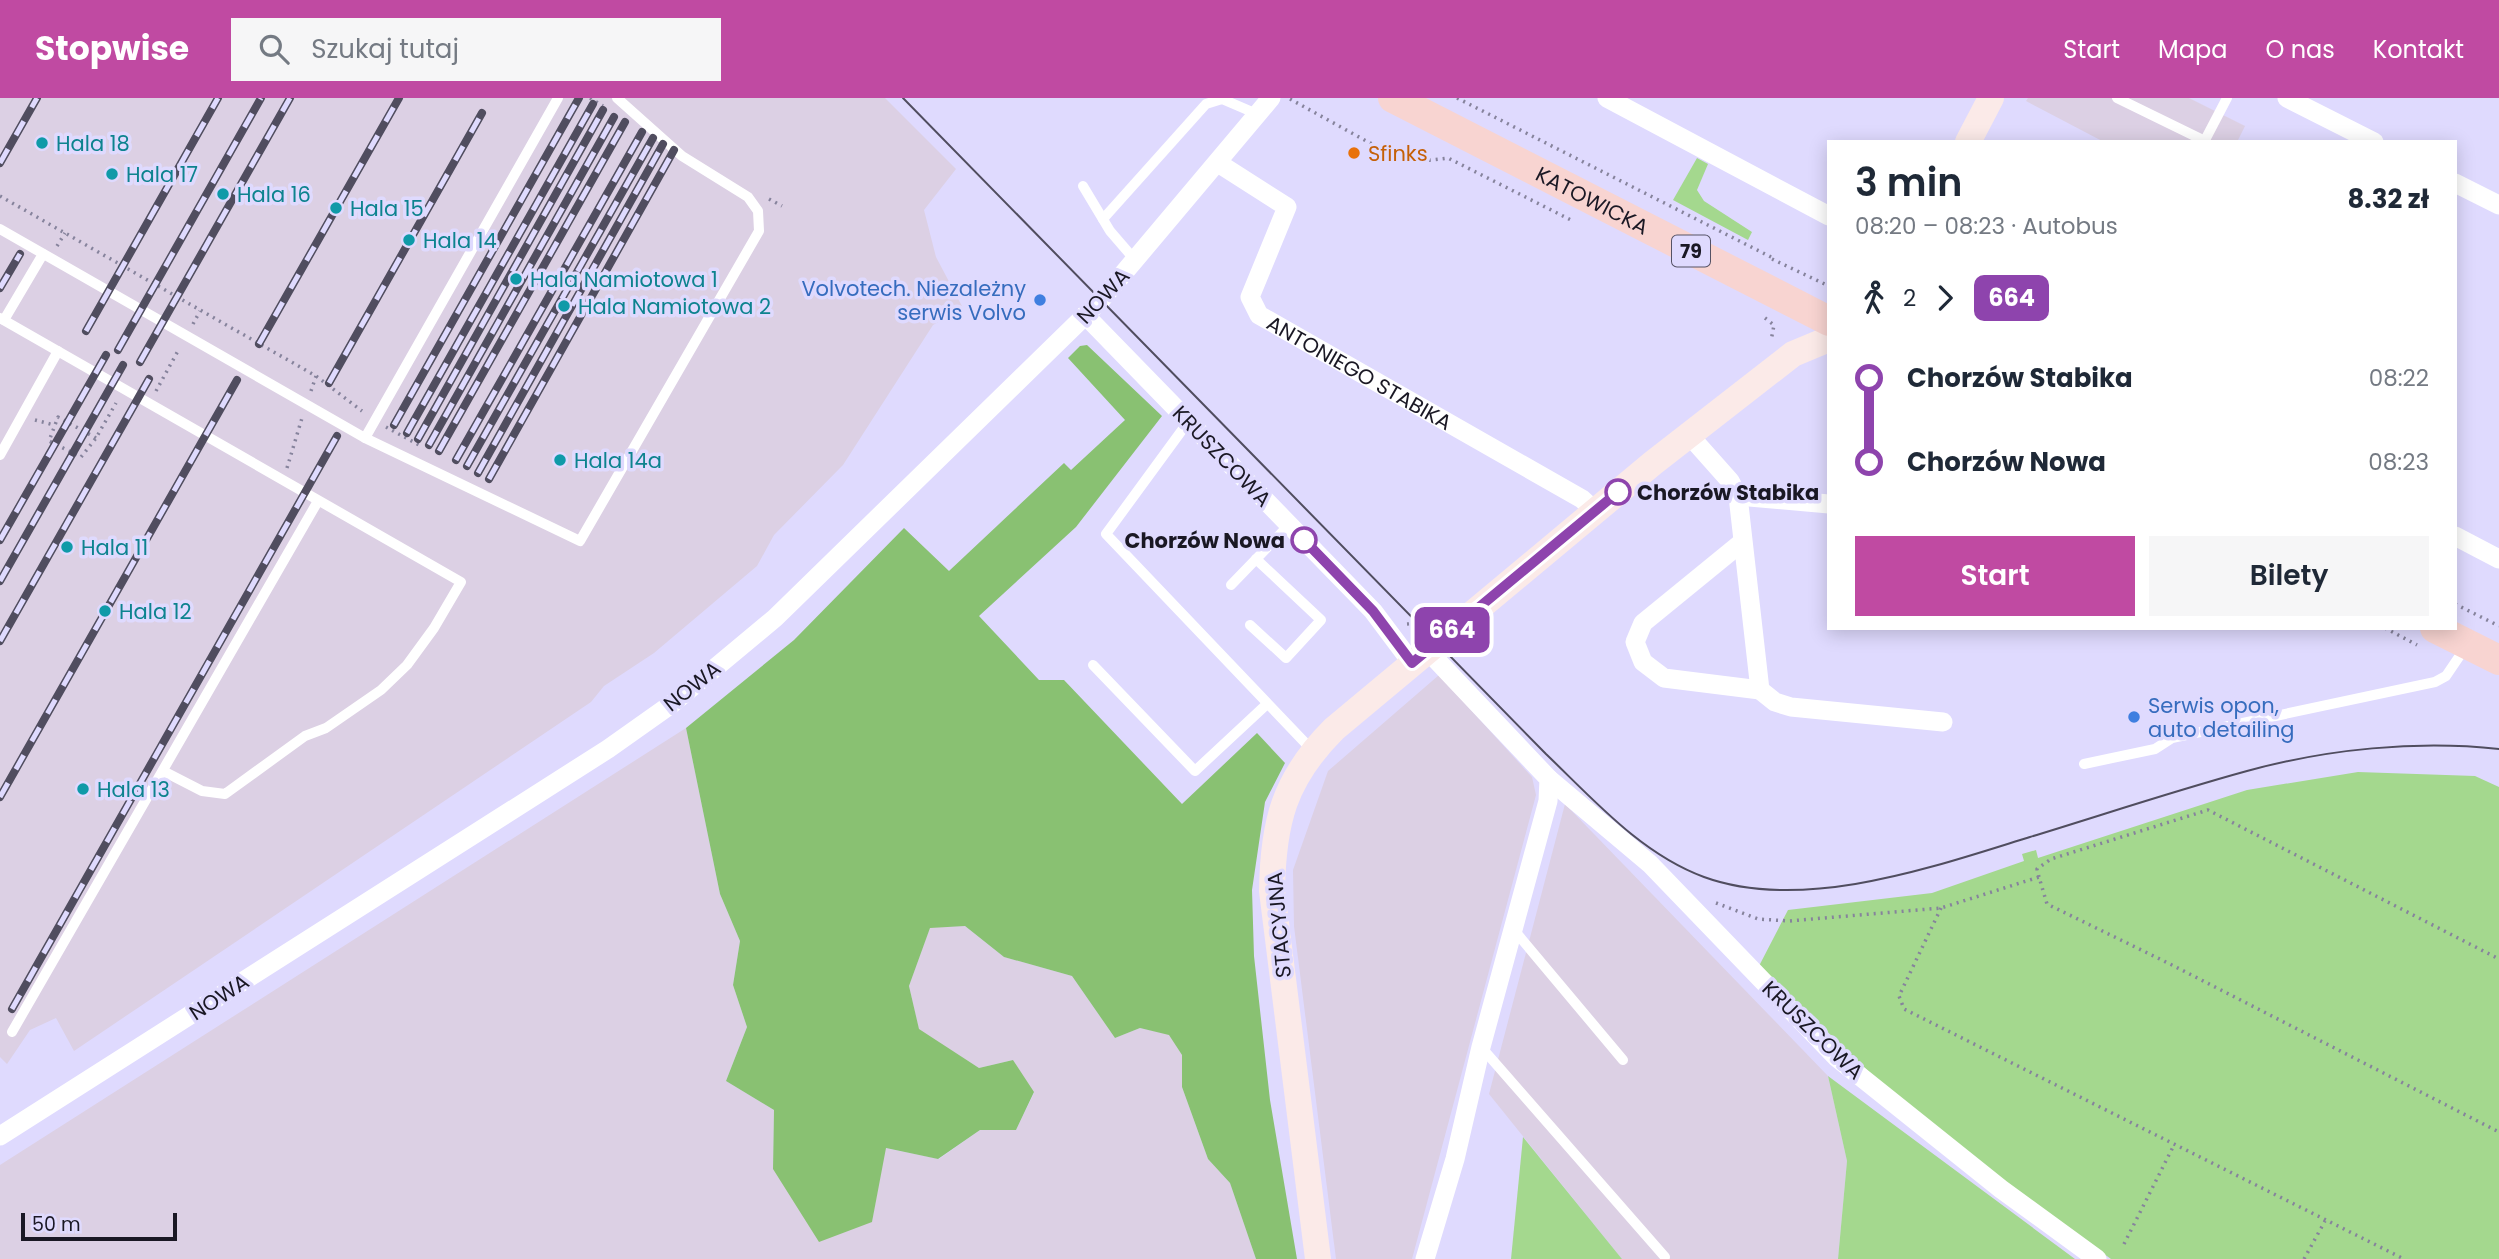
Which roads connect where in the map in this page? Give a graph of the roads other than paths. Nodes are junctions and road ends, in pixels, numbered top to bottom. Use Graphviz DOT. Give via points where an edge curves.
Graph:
graph roads {
  1 [pos="558,98"];
  2 [pos="617,98"];
  3 [pos="1270,98"];
  4 [pos="1393,98"];
  5 [pos="1606,98"];
  6 [pos="1991,98"];
  7 [pos="2117,98"];
  8 [pos="2227,98"];
  9 [pos="2287,98"];
  10 [pos="1257,114"];
  11 [pos="1969,140"];
  12 [pos="2202,140"];
  13 [pos="2205,140"];
  14 [pos="2370,140"];
  15 [pos="1218,163"];
  16 [pos="2457,184"];
  17 [pos="1083,186"];
  18 [pos="2499,205"];
  19 [pos="1827,215"];
  20 [pos="1103,219"];
  21 [pos="0,229"];
  22 [pos="43,254"];
  23 [pos="1136,260"];
  24 [pos="1085,315"];
  25 [pos="2,319"];
  26 [pos="1827,320"];
  27 [pos="1827,340"];
  28 [pos="58,351"];
  29 [pos="1188,422"];
  30 [pos="1690,436"];
  31 [pos="365,438"];
  32 [pos="0,455"];
  33 [pos="1738,496"];
  34 [pos="318,501"];
  35 [pos="1827,504"];
  36 [pos="1595,511"];
  37 [pos="1289,525"];
  38 [pos="2457,538"];
  39 [pos="1741,543"];
  40 [pos="1256,559"];
  41 [pos="2499,559"];
  42 [pos="1231,585"];
  43 [pos="1250,625"];
  44 [pos="2439,630"];
  45 [pos="2467,644"];
  46 [pos="1419,657"];
  47 [pos="2499,660"];
  48 [pos="1093,665"];
  49 [pos="1760,690"];
  50 [pos="1267,704"];
  51 [pos="1943,722"];
  52 [pos="1313,751"];
  53 [pos="2084,764"];
  54 [pos="163,771"];
  55 [pos="1549,779"];
  56 [pos="1514,930"];
  57 [pos="12,1032"];
  58 [pos="1481,1048"];
  59 [pos="1623,1060"];
  60 [pos="0,1136"];
  61 [pos="1665,1257"];
  62 [pos="1318,1259"];
  63 [pos="1425,1259"];
  64 [pos="2096,1259"];
  1 -- 31 [label="lane"];
  2 -- 31 [label="lane" via="682,156 748,197 758,211 759,232 580,541"];
  3 -- 10 [label="street, NOWA"];
  4 -- 26 [label="main road, KATOWICKA / 79"];
  5 -- 19 [label="street"];
  6 -- 11 [label="street"];
  7 -- 12 [label="lane"];
  8 -- 13 [label="lane"];
  9 -- 14 [label="street"];
  10 -- 15 [label="street, NOWA"];
  10 -- 20 [label="lane" via="1222,99 1206,104"];
  15 -- 23 [label="street, NOWA"];
  15 -- 36 [label="street, ANTONIEGO STABIKA" via="1287,206 1250,297 1259,315"];
  16 -- 18 [label="street"];
  17 -- 20 [label="lane"];
  20 -- 23 [label="lane"];
  21 -- 22 [label="lane"];
  22 -- 25 [label="lane"];
  22 -- 31 [label="lane"];
  23 -- 24 [label="street, NOWA"];
  24 -- 29 [label="street, KRUSZCOWA"];
  24 -- 60 [label="street, NOWA" via="775,618 673,703 608,749"];
  25 -- 28 [label="lane"];
  27 -- 30 [label="street" via="1793,354"];
  28 -- 32 [label="lane"];
  28 -- 34 [label="lane"];
  29 -- 37 [label="street, KRUSZCOWA"];
  29 -- 50 [label="lane" via="1107,534"];
  30 -- 33 [label="street"];
  30 -- 36 [label="street"];
  33 -- 35 [label="street"];
  33 -- 39 [label="street"];
  34 -- 54 [label="lane"];
  34 -- 54 [label="lane" via="461,582 407,665 381,690 326,728 305,736 225,794 202,790"];
  36 -- 46 [label="street"];
  37 -- 40 [label="lane"];
  37 -- 46 [label="street, KRUSZCOWA"];
  38 -- 41 [label="street"];
  39 -- 49 [label="street"];
  39 -- 49 [label="street" via="1643,623 1635,642 1643,662 1664,678"];
  40 -- 42 [label="lane"];
  40 -- 43 [label="lane" via="1321,620 1286,658"];
  44 -- 45 [label="main road"];
  45 -- 47 [label="main road"];
  45 -- 53 [label="lane" via="2446,676 2435,682 2172,738 2155,749"];
  46 -- 52 [label="street, STACYJNA"];
  46 -- 55 [label="street, KRUSZCOWA"];
  48 -- 50 [label="lane" via="1195,771"];
  49 -- 51 [label="street" via="1791,707"];
  50 -- 52 [label="lane"];
  52 -- 62 [label="street, STACYJNA" via="1281,807 1273,847 1272,891"];
  54 -- 57 [label="lane"];
  55 -- 56 [label="street" via="1548,801"];
  55 -- 64 [label="street, KRUSZCOWA" via="1650,864 1836,1056"];
  56 -- 58 [label="street"];
  56 -- 59 [label="lane"];
  58 -- 61 [label="lane"];
  58 -- 63 [label="street"];
}
